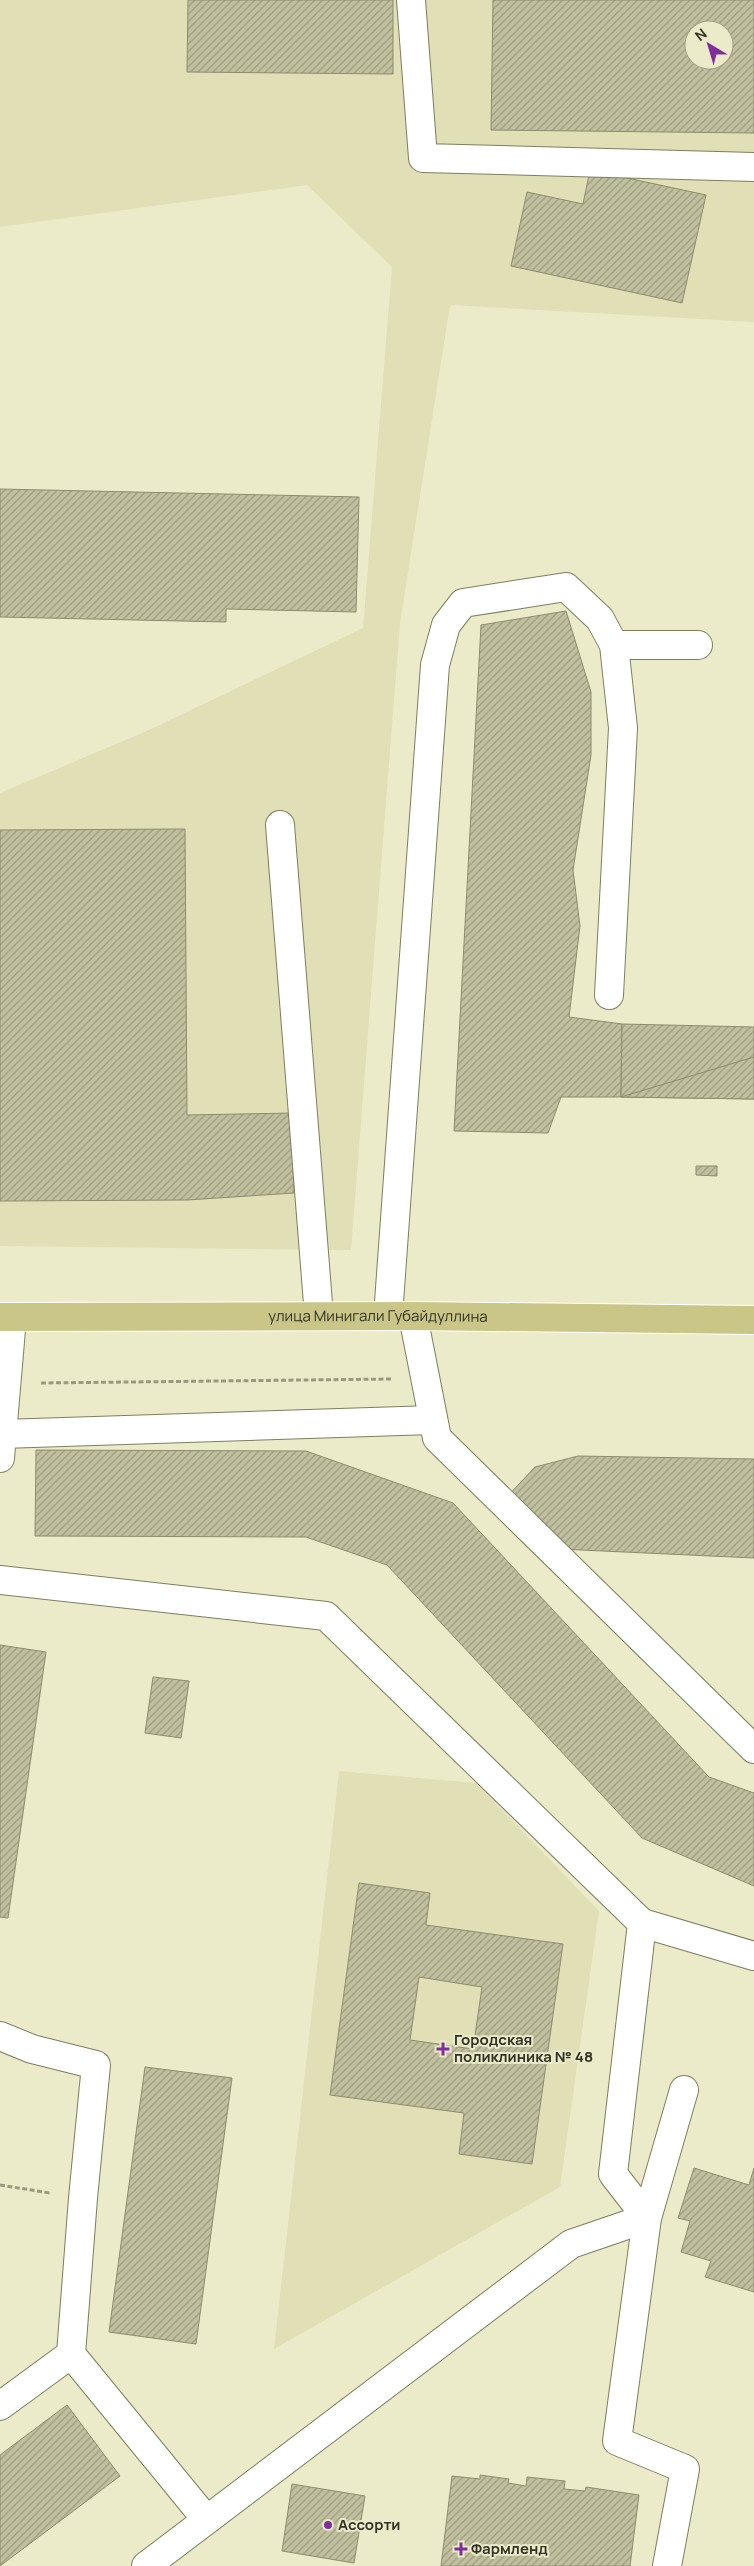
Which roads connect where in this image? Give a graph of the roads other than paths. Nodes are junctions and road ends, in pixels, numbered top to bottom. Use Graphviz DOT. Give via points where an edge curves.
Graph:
graph roads {
  1 [pos="411,0"];
  2 [pos="754,167"];
  3 [pos="614,645"];
  4 [pos="698,645"];
  5 [pos="280,824"];
  6 [pos="609,995"];
  7 [pos="319,1316"];
  8 [pos="400,1316"];
  9 [pos="6,1318"];
  10 [pos="754,1320"];
  11 [pos="434,1420"];
  12 [pos="1,1446"];
  13 [pos="0,1580"];
  14 [pos="754,1749"];
  15 [pos="642,1923"];
  16 [pos="754,1956"];
  17 [pos="0,2036"];
  18 [pos="684,2090"];
  19 [pos="646,2218"];
  20 [pos="71,2354"];
  21 [pos="0,2406"];
  22 [pos="206,2519"];
  23 [pos="146,2566"];
  24 [pos="667,2566"];
  1 -- 2 [label="lane" via="423,158"];
  3 -- 4 [label="lane"];
  3 -- 6 [label="lane" via="623,728"];
  3 -- 8 [label="lane" via="600,619 566,587 463,603 446,625 435,665"];
  5 -- 7 [label="lane"];
  7 -- 8 [label="main road, улица Минигали Губайдуллина"];
  7 -- 9 [label="main road, улица Минигали Губайдуллина"];
  8 -- 10 [label="main road, улица Минигали Губайдуллина"];
  8 -- 11 [label="lane" via="426,1378"];
  9 -- 12 [label="lane" via="6,1384"];
  11 -- 12 [label="lane"];
  11 -- 14 [label="lane" via="437,1438"];
  13 -- 15 [label="lane" via="326,1616"];
  15 -- 16 [label="lane"];
  15 -- 19 [label="lane" via="613,2174"];
  17 -- 20 [label="lane" via="32,2049 96,2065"];
  18 -- 19 [label="lane"];
  19 -- 22 [label="lane" via="571,2244"];
  19 -- 24 [label="lane" via="617,2441 685,2469"];
  20 -- 21 [label="lane"];
  20 -- 22 [label="lane"];
  22 -- 23 [label="lane"];
}
